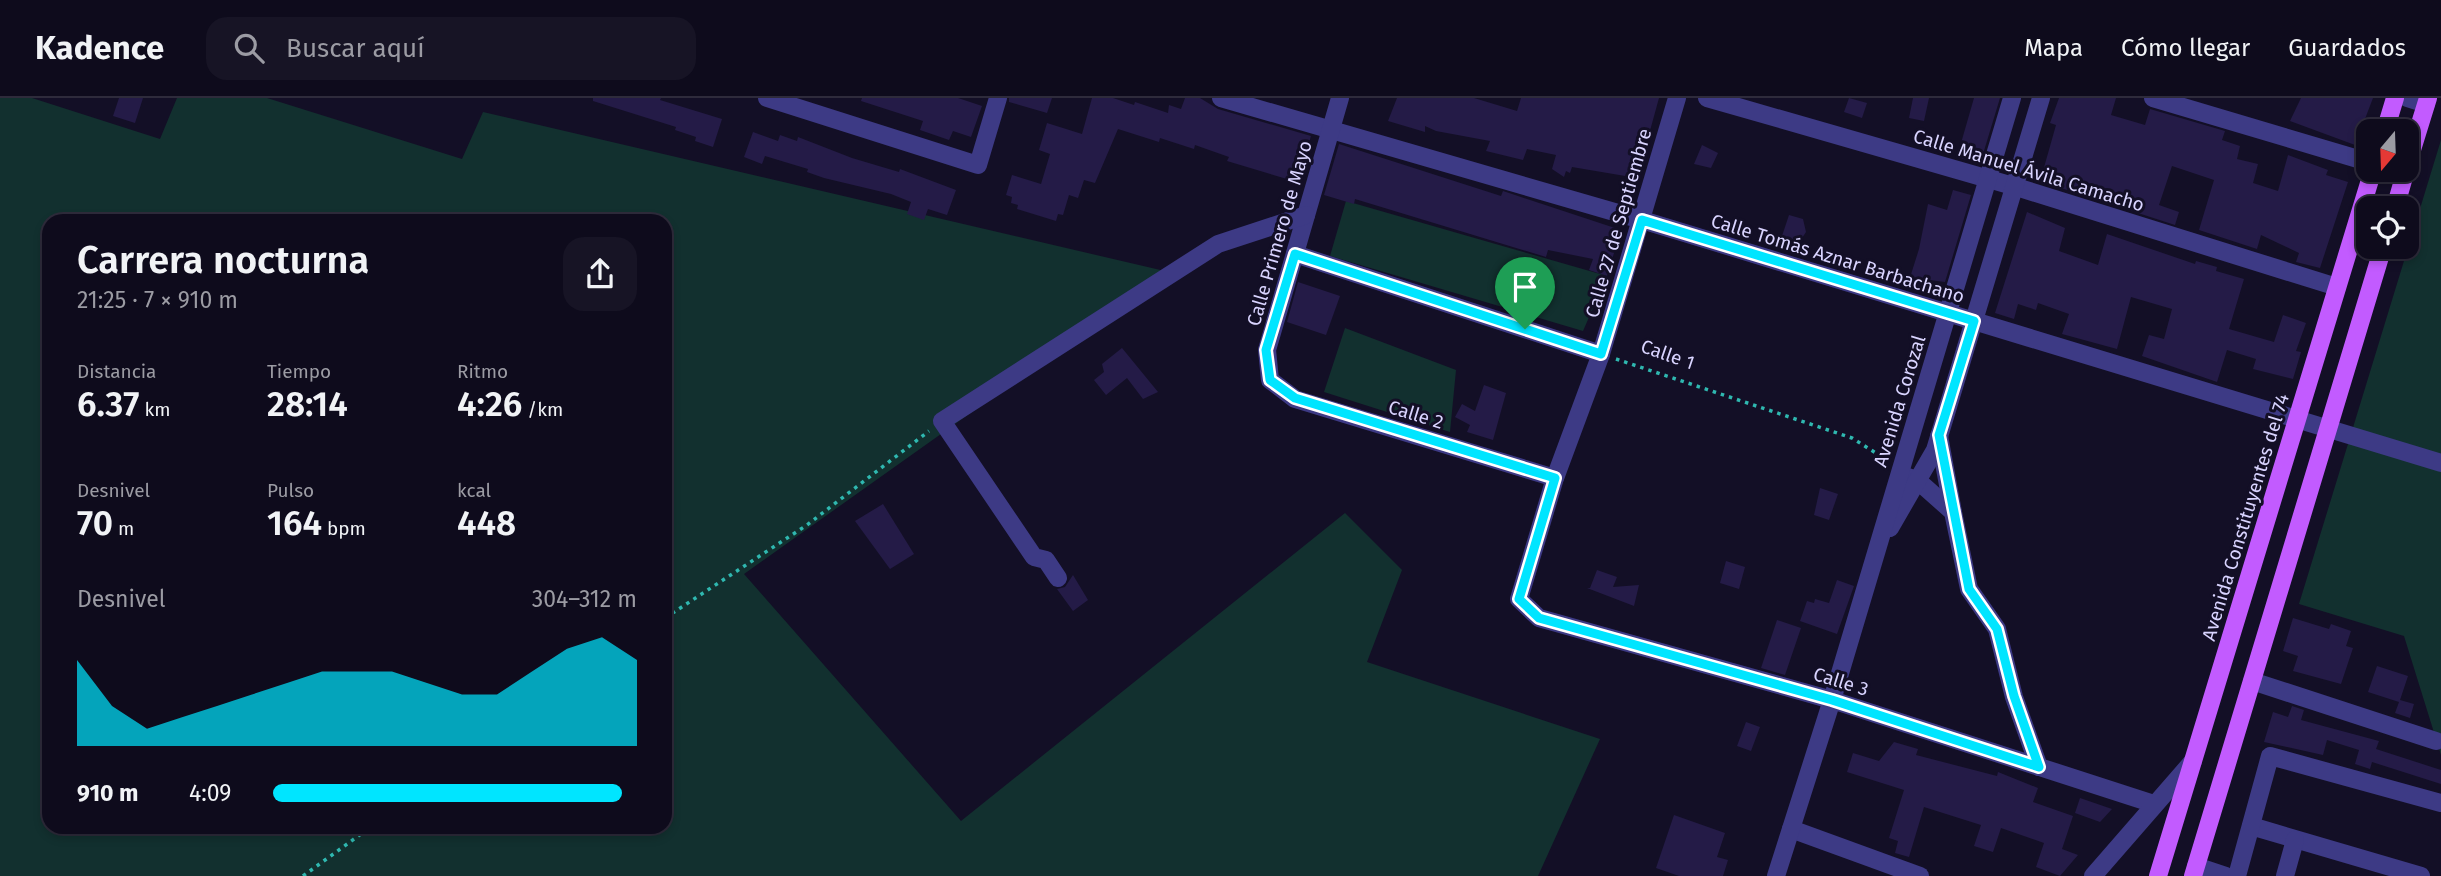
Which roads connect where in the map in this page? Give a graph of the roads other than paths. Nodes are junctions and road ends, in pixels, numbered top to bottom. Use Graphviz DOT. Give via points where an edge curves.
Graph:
graph roads {
  1 [pos="767,98"];
  2 [pos="998,98"];
  3 [pos="1221,98"];
  4 [pos="1340,98"];
  5 [pos="1676,98"];
  6 [pos="1707,98"];
  7 [pos="2012,98"];
  8 [pos="2041,98"];
  9 [pos="2153,98"];
  10 [pos="2395,98"];
  11 [pos="2407,98"];
  12 [pos="2427,101"];
  13 [pos="2389,119"];
  14 [pos="2419,127"];
  15 [pos="1331,130"];
  16 [pos="2356,158"];
  17 [pos="1989,179"];
  18 [pos="2369,182"];
  19 [pos="2014,186"];
  20 [pos="1306,215"];
  21 [pos="1642,220"];
  22 [pos="1295,254"];
  23 [pos="2379,259"];
  24 [pos="2337,287"];
  25 [pos="1949,314"];
  26 [pos="1974,321"];
  27 [pos="1601,354"];
  28 [pos="1270,380"];
  29 [pos="2297,419"];
  30 [pos="2328,428"];
  31 [pos="1939,435"];
  32 [pos="2441,463"];
  33 [pos="1899,472"];
  34 [pos="1555,478"];
  35 [pos="1917,481"];
  36 [pos="1953,512"];
  37 [pos="1874,555"];
  38 [pos="1058,578"];
  39 [pos="1519,599"];
  40 [pos="2252,681"];
  41 [pos="1832,700"];
  42 [pos="2436,741"];
  43 [pos="2193,761"];
  44 [pos="2039,767"];
  45 [pos="2441,803"];
  46 [pos="2154,804"];
  47 [pos="2251,826"];
  48 [pos="1791,828"];
  49 [pos="2295,840"];
  50 [pos="2195,871"];
  51 [pos="1776,876"];
  52 [pos="1920,876"];
  53 [pos="2093,876"];
  54 [pos="2158,876"];
  55 [pos="2226,876"];
  56 [pos="2237,876"];
  57 [pos="2285,876"];
  58 [pos="2421,876"];
  1 -- 2 [label="street" via="978,165"];
  3 -- 15 [label="street, Calle Tomás Aznar Barbachano"];
  4 -- 15 [label="street, Calle Primero de Mayo"];
  5 -- 21 [label="street, Calle 27 de Septiembre"];
  6 -- 17 [label="street, Calle Manuel Ávila Camacho"];
  7 -- 17 [label="street, Avenida Corozal"];
  8 -- 19 [label="street, Avenida Corozal"];
  9 -- 16 [label="street"];
  10 -- 13 [label="main road"];
  11 -- 12 [label="street"];
  12 -- 14 [label="main road"];
  15 -- 20 [label="street, Calle Primero de Mayo"];
  15 -- 21 [label="street, Calle Tomás Aznar Barbachano"];
  17 -- 19 [label="street, Calle Manuel Ávila Camacho"];
  17 -- 25 [label="street, Avenida Corozal"];
  18 -- 24 [label="main road, Avenida Constituyentes del 74"];
  19 -- 24 [label="street, Calle Manuel Ávila Camacho"];
  19 -- 26 [label="street, Avenida Corozal"];
  20 -- 22 [label="street, Calle Primero de Mayo"];
  20 -- 38 [label="street" via="1218,244 942,421 1034,557 1046,560"];
  21 -- 25 [label="street, Calle Tomás Aznar Barbachano"];
  21 -- 27 [label="street, Calle 27 de Septiembre"];
  22 -- 27 [label="street"];
  22 -- 28 [label="street, Calle Primero de Mayo" via="1266,350"];
  23 -- 30 [label="main road"];
  24 -- 29 [label="main road, Avenida Constituyentes del 74"];
  25 -- 26 [label="street, Calle Tomás Aznar Barbachano"];
  25 -- 33 [label="street, Avenida Corozal"];
  26 -- 29 [label="street, Calle Tomás Aznar Barbachano"];
  26 -- 31 [label="street, Avenida Corozal"];
  27 -- 34 [label="street, Calle 27 de Septiembre"];
  28 -- 34 [label="street, Calle 2" via="1295,398"];
  29 -- 30 [label="street, Calle Tomás Aznar Barbachano"];
  29 -- 43 [label="main road, Avenida Constituyentes del 74"];
  30 -- 32 [label="street, Calle Tomás Aznar Barbachano"];
  30 -- 40 [label="main road"];
  31 -- 35 [label="street, Avenida Corozal"];
  31 -- 36 [label="street"];
  33 -- 35 [label="street"];
  33 -- 37 [label="street, Avenida Corozal"];
  34 -- 39 [label="street, Calle 27 de Septiembre"];
  35 -- 36 [label="street"];
  35 -- 37 [label="street, Avenida Corozal"];
  36 -- 44 [label="street" via="1969,589 1997,629"];
  37 -- 41 [label="street, Avenida Corozal"];
  39 -- 41 [label="street, Calle 3" via="1539,618"];
  40 -- 42 [label="street"];
  40 -- 50 [label="main road"];
  41 -- 44 [label="street, Calle 3"];
  41 -- 48 [label="street, Avenida Corozal"];
  43 -- 46 [label="street"];
  43 -- 54 [label="main road, Avenida Constituyentes del 74"];
  44 -- 46 [label="street, Calle 3"];
  45 -- 47 [label="street" via="2270,756"];
  46 -- 53 [label="street"];
  47 -- 49 [label="street"];
  47 -- 56 [label="street"];
  48 -- 51 [label="street, Avenida Corozal"];
  48 -- 52 [label="street"];
  49 -- 57 [label="street"];
  49 -- 58 [label="street"];
  50 -- 55 [label="street"];
}
